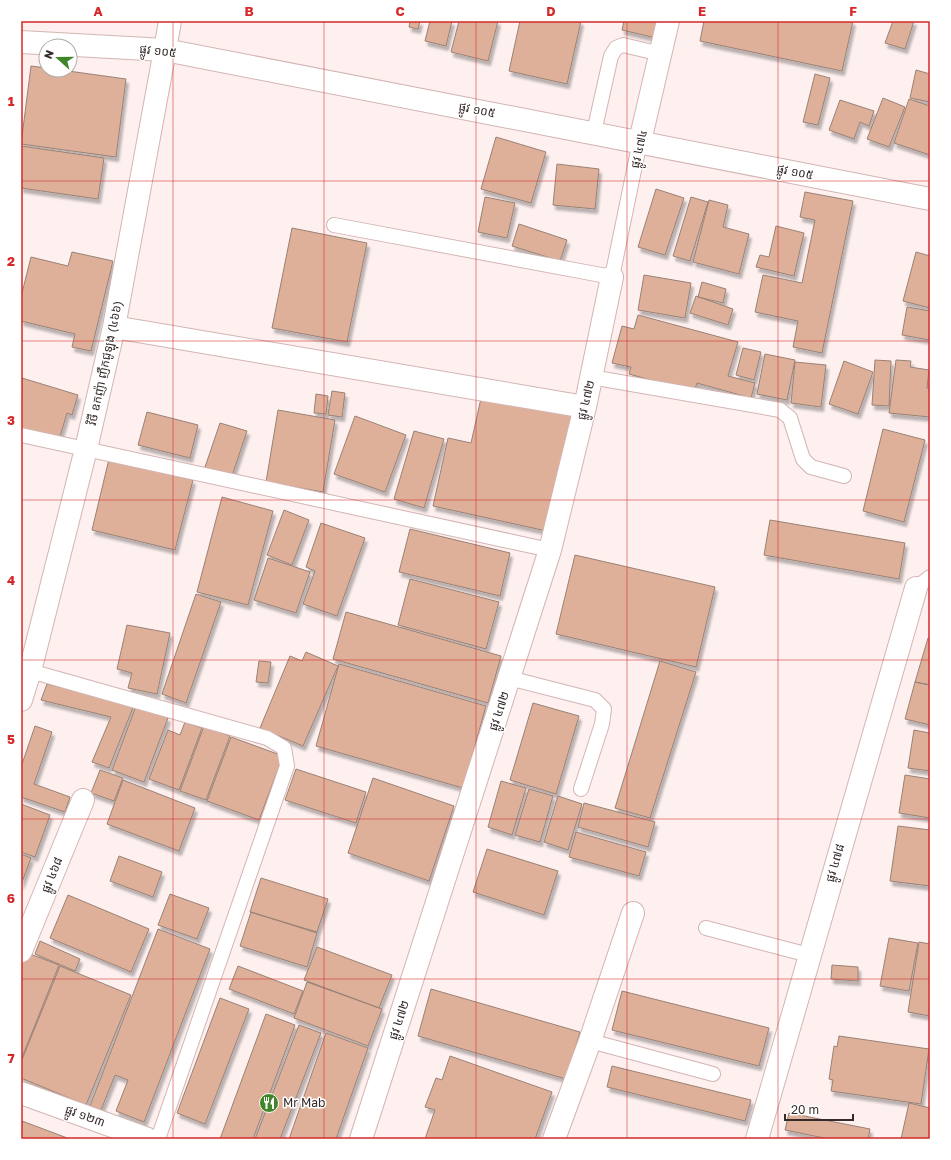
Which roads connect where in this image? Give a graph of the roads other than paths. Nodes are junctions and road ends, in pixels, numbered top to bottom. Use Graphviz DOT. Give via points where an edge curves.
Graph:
graph roads {
  1 [pos="668,21"];
  2 [pos="168,35"];
  3 [pos="21,42"];
  4 [pos="661,54"];
  5 [pos="594,132"];
  6 [pos="640,141"];
  7 [pos="930,199"];
  8 [pos="334,225"];
  9 [pos="612,277"];
  10 [pos="114,327"];
  11 [pos="591,377"];
  12 [pos="585,408"];
  13 [pos="21,435"];
  14 [pos="86,449"];
  15 [pos="844,476"];
  16 [pos="550,550"];
  17 [pos="923,582"];
  18 [pos="30,671"];
  19 [pos="509,678"];
  20 [pos="21,700"];
  21 [pos="581,789"];
  22 [pos="83,800"];
  23 [pos="633,913"];
  24 [pos="706,928"];
  25 [pos="21,950"];
  26 [pos="809,955"];
  27 [pos="590,1041"];
  28 [pos="713,1074"];
  29 [pos="21,1092"];
  30 [pos="148,1139"];
  31 [pos="158,1139"];
  32 [pos="361,1139"];
  33 [pos="554,1139"];
  34 [pos="757,1139"];
  1 -- 4 [label="street, ផ្លូវ ៤៧៤"];
  2 -- 3 [label="street, ផ្លូវ ១០៥"];
  2 -- 5 [label="street, ផ្លូវ ១០៥"];
  2 -- 10 [label="street, វិថី ឧកញ៉ា ញឹកជូឡុង (៤៦៦)"];
  4 -- 5 [label="lane" via="623,45 616,48 611,56"];
  4 -- 6 [label="street, ផ្លូវ ៤៧៤"];
  5 -- 6 [label="street, ផ្លូវ ១០៥"];
  6 -- 7 [label="street, ផ្លូវ ១០៥"];
  6 -- 9 [label="lane, ផ្លូវ ៤៧៤"];
  8 -- 9 [label="lane"];
  9 -- 11 [label="street, ផ្លូវ ៤៧២"];
  10 -- 12 [label="street"];
  10 -- 14 [label="street, វិថី ឧកញ៉ា ញឹកជូឡុង (៤៦៦)"];
  11 -- 12 [label="street, ផ្លូវ ៤៧២"];
  11 -- 15 [label="lane" via="780,410 790,418 803,459 811,468"];
  12 -- 16 [label="street, ផ្លូវ ៤៧២"];
  13 -- 14 [label="lane"];
  14 -- 16 [label="lane"];
  14 -- 18 [label="street, វិថី ឧកញ៉ា ញឹកជូឡុង (៤៦៦)"];
  16 -- 19 [label="street, ផ្លូវ ៤៧២"];
  17 -- 26 [label="street, ផ្លូវ ៤៧៨"];
  18 -- 20 [label="street, វិថី ឧកញ៉ា ញឹកជូឡុង (៤៦៦)"];
  18 -- 31 [label="lane" via="267,738 284,748 287,766"];
  19 -- 21 [label="lane" via="595,700 604,709 602,724"];
  19 -- 32 [label="street, ផ្លូវ ៤៧២"];
  22 -- 25 [label="street, ផ្លូវ ៤៦៨"];
  23 -- 27 [label="street"];
  24 -- 26 [label="lane"];
  26 -- 34 [label="street, ផ្លូវ ៤៧៨"];
  27 -- 28 [label="lane"];
  27 -- 33 [label="street"];
  29 -- 30 [label="street, ផ្លូវ ១២៣"];
}
